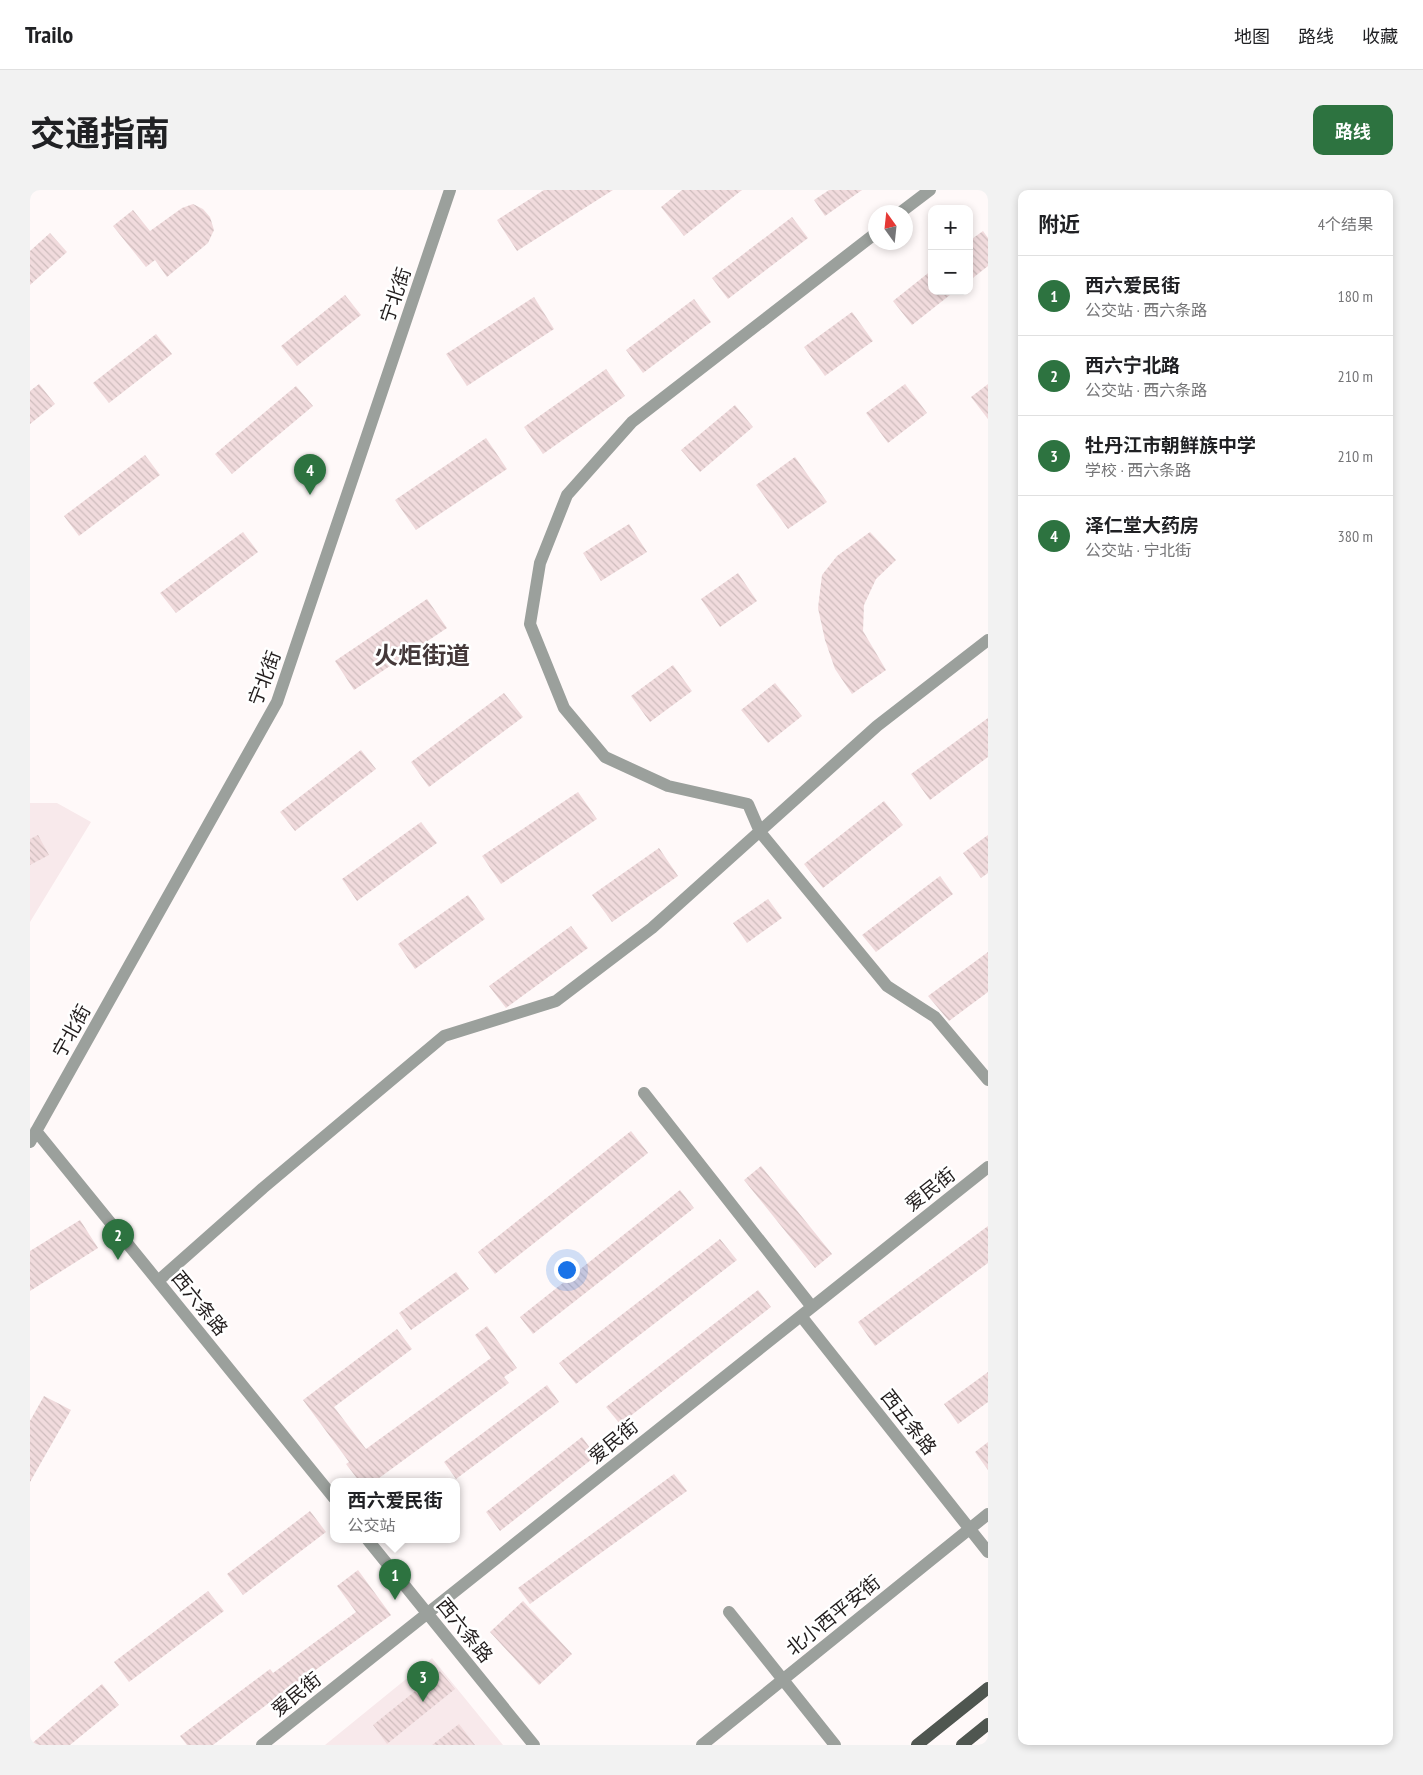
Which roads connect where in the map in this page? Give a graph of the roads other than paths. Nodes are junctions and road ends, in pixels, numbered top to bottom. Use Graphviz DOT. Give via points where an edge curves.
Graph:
graph roads {
  1 [pos="450,190"];
  2 [pos="930,190"];
  3 [pos="910,205"];
  4 [pos="868,239"];
  5 [pos="988,640"];
  6 [pos="760,832"];
  7 [pos="988,1080"];
  8 [pos="644,1094"];
  9 [pos="33,1137"];
  10 [pos="988,1167"];
  11 [pos="158,1281"];
  12 [pos="812,1307"];
  13 [pos="801,1316"];
  14 [pos="330,1493"];
  15 [pos="988,1514"];
  16 [pos="970,1529"];
  17 [pos="370,1543"];
  18 [pos="988,1552"];
  19 [pos="729,1612"];
  20 [pos="427,1613"];
  21 [pos="784,1679"];
  22 [pos="988,1688"];
  23 [pos="988,1724"];
  24 [pos="262,1745"];
  25 [pos="534,1745"];
  26 [pos="702,1745"];
  27 [pos="835,1745"];
  28 [pos="917,1745"];
  29 [pos="962,1745"];
  1 -- 9 [label="street, 宁北街" via="277,702"];
  2 -- 3 [label="street"];
  4 -- 6 [label="street" via="632,422 567,495 540,562 530,624 564,708 605,757 668,786 748,804"];
  5 -- 6 [label="street" via="877,726"];
  6 -- 7 [label="street" via="887,986 935,1017"];
  6 -- 11 [label="street" via="652,928 556,1001 444,1036"];
  8 -- 12 [label="street"];
  9 -- 11 [label="street, 西六条路"];
  10 -- 12 [label="street, 爱民街"];
  11 -- 14 [label="street, 西六条路"];
  12 -- 13 [label="street, 爱民街"];
  13 -- 16 [label="street, 西五条路"];
  13 -- 20 [label="street, 爱民街"];
  15 -- 16 [label="street, 北小西平安街"];
  16 -- 18 [label="street, 西五条路"];
  16 -- 21 [label="street, 北小西平安街"];
  17 -- 20 [label="street, 西六条路"];
  19 -- 21 [label="street"];
  20 -- 24 [label="street, 爱民街"];
  20 -- 25 [label="street, 西六条路"];
  21 -- 26 [label="street, 北小西平安街"];
  21 -- 27 [label="street"];
  22 -- 28 [label="main road"];
  23 -- 29 [label="main road"];
}
